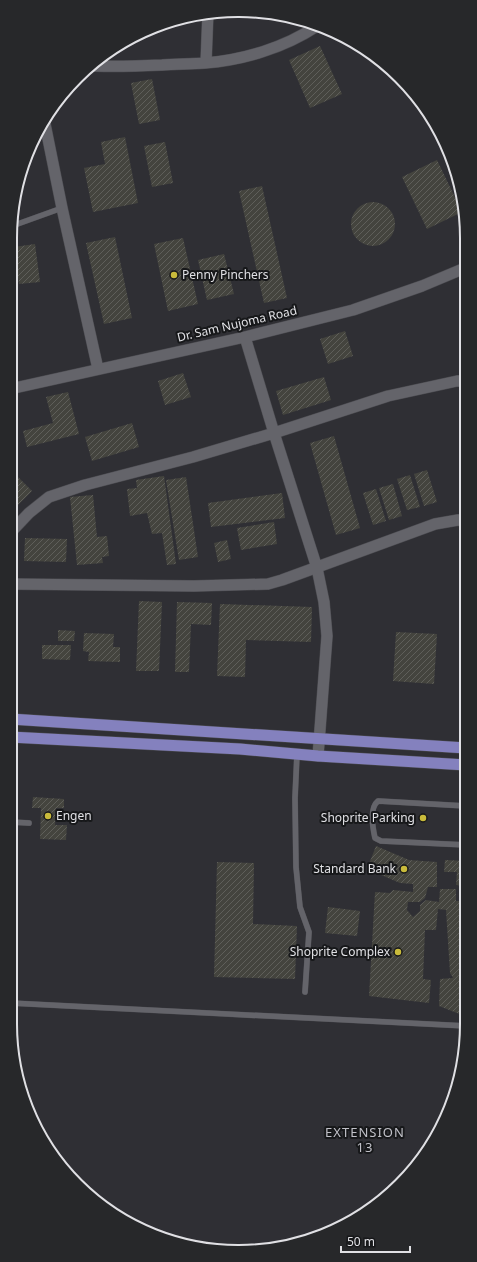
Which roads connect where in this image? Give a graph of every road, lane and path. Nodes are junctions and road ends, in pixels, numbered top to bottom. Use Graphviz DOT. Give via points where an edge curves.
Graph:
graph roads {
  1 [pos="208,19"];
  2 [pos="312,30"];
  3 [pos="206,63"];
  4 [pos="100,66"];
  5 [pos="46,130"];
  6 [pos="62,208"];
  7 [pos="17,224"];
  8 [pos="460,270"];
  9 [pos="245,337"];
  10 [pos="98,369"];
  11 [pos="460,381"];
  12 [pos="17,387"];
  13 [pos="274,433"];
  14 [pos="460,520"];
  15 [pos="17,526"];
  16 [pos="317,568"];
  17 [pos="17,584"];
  18 [pos="17,719"];
  19 [pos="17,738"];
  20 [pos="319,738"];
  21 [pos="460,748"];
  22 [pos="297,754"];
  23 [pos="318,756"];
  24 [pos="460,764"];
  25 [pos="460,806"];
  26 [pos="17,822"];
  27 [pos="29,823"];
  28 [pos="460,845"];
  29 [pos="305,992"];
  30 [pos="17,1003"];
  31 [pos="460,1026"];
  1 -- 3 [label="street"];
  2 -- 3 [label="street" via="272,49"];
  3 -- 4 [label="street"];
  5 -- 6 [label="street"];
  6 -- 7 [label="lane"];
  6 -- 10 [label="street"];
  8 -- 9 [label="street, Dr. Sam Nujoma Road" via="353,310"];
  9 -- 10 [label="street, Dr. Sam Nujoma Road"];
  9 -- 13 [label="street"];
  10 -- 12 [label="street, Dr. Sam Nujoma Road"];
  11 -- 13 [label="street" via="388,396"];
  13 -- 15 [label="street" via="85,485 49,498"];
  13 -- 16 [label="street"];
  14 -- 16 [label="street" via="435,524"];
  16 -- 17 [label="street" via="260,585"];
  16 -- 20 [label="street" via="327,636"];
  18 -- 20 [label="main road"];
  19 -- 22 [label="main road"];
  20 -- 21 [label="main road"];
  20 -- 23 [label="street"];
  22 -- 23 [label="main road"];
  22 -- 29 [label="lane" via="296,867 300,907 309,932"];
  23 -- 24 [label="main road"];
  25 -- 28 [label="lane" via="378,801 373,809 373,830 375,838 381,841"];
  26 -- 27 [label="lane"];
  30 -- 31 [label="lane"];
}
